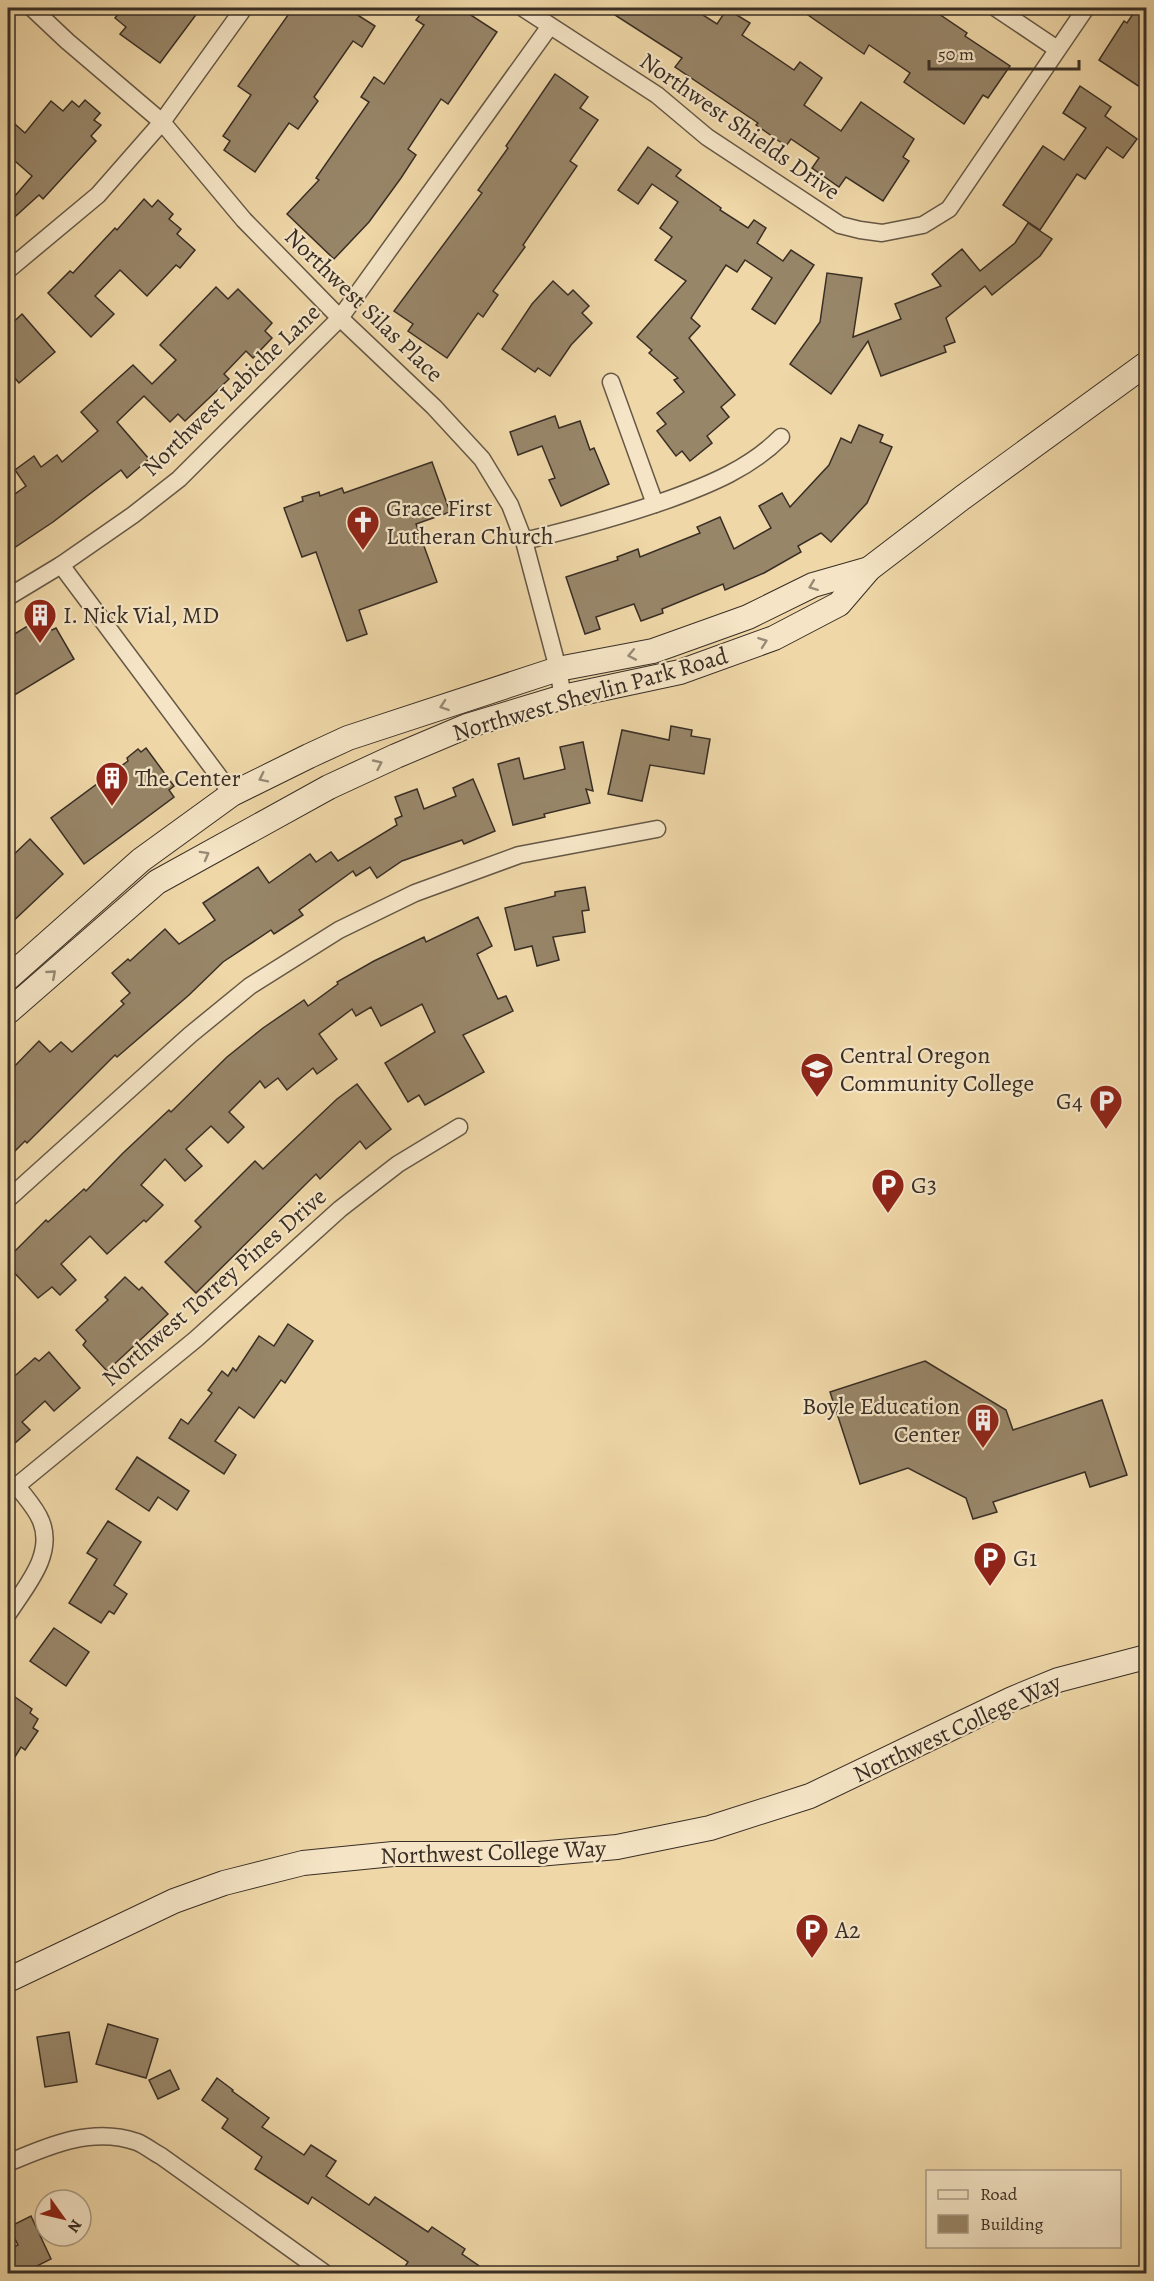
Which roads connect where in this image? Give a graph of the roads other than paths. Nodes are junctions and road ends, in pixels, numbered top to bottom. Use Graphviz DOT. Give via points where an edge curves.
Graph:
graph roads {
  1 [pos="32,8"];
  2 [pos="244,8"];
  3 [pos="523,8"];
  4 [pos="996,8"];
  5 [pos="1086,8"];
  6 [pos="550,26"];
  7 [pos="1057,49"];
  8 [pos="162,122"];
  9 [pos="8,270"];
  10 [pos="340,318"];
  11 [pos="1146,364"];
  12 [pos="611,382"];
  13 [pos="781,437"];
  14 [pos="655,504"];
  15 [pos="524,541"];
  16 [pos="61,565"];
  17 [pos="869,569"];
  18 [pos="8,597"];
  19 [pos="558,669"];
  20 [pos="563,697"];
  21 [pos="232,794"];
  22 [pos="657,829"];
  23 [pos="8,978"];
  24 [pos="8,1012"];
  25 [pos="459,1127"];
  26 [pos="8,1199"];
  27 [pos="12,1489"];
  28 [pos="8,1614"];
  29 [pos="1146,1657"];
  30 [pos="8,1980"];
  31 [pos="8,2163"];
  32 [pos="326,2274"];
  1 -- 8 [label="street, Northwest Silas Place"];
  2 -- 8 [label="street"];
  3 -- 6 [label="street, Northwest Shields Drive"];
  4 -- 7 [label="street"];
  5 -- 7 [label="street, Northwest Shields Drive"];
  6 -- 7 [label="street, Northwest Shields Drive" via="657,94 707,137 840,225 882,233 923,225 950,209"];
  6 -- 10 [label="street, Northwest Labiche Lane"];
  8 -- 9 [label="street" via="98,195"];
  8 -- 10 [label="street, Northwest Silas Place" via="244,220"];
  10 -- 15 [label="street, Northwest Silas Place" via="434,407 482,459 510,505"];
  10 -- 16 [label="street, Northwest Labiche Lane" via="179,479"];
  11 -- 17 [label="main road, Northwest Shevlin Park Road"];
  12 -- 14 [label="street"];
  13 -- 14 [label="street" via="732,473"];
  14 -- 15 [label="street" via="598,524"];
  15 -- 19 [label="street, Northwest Silas Place"];
  16 -- 18 [label="street, Northwest Labiche Lane"];
  16 -- 21 [label="street"];
  17 -- 19 [label="main road, Northwest Shevlin Park Road, one-way" via="813,585 748,617 653,651"];
  20 -- 17 [label="main road, Northwest Shevlin Park Road, one-way" via="680,672 774,638 839,604"];
  19 -- 20 [label="street, Northwest Silas Place"];
  19 -- 21 [label="main road, Northwest Shevlin Park Road, one-way" via="348,738"];
  24 -- 20 [label="main road, Northwest Shevlin Park Road, one-way" via="157,882 396,756 467,726"];
  21 -- 23 [label="main road, Northwest Shevlin Park Road" via="141,860"];
  22 -- 26 [label="street" via="519,855 415,894 339,930 250,986"];
  25 -- 27 [label="street, Northwest Torrey Pines Drive" via="398,1164 340,1209 196,1339"];
  27 -- 28 [label="street" via="41,1519 46,1536 40,1565"];
  29 -- 30 [label="main road, Northwest College Way" via="1058,1680 810,1796 710,1828 617,1847 538,1854 393,1854 303,1863 224,1882 174,1901"];
  31 -- 32 [label="street" via="87,2136 136,2142"];
}
